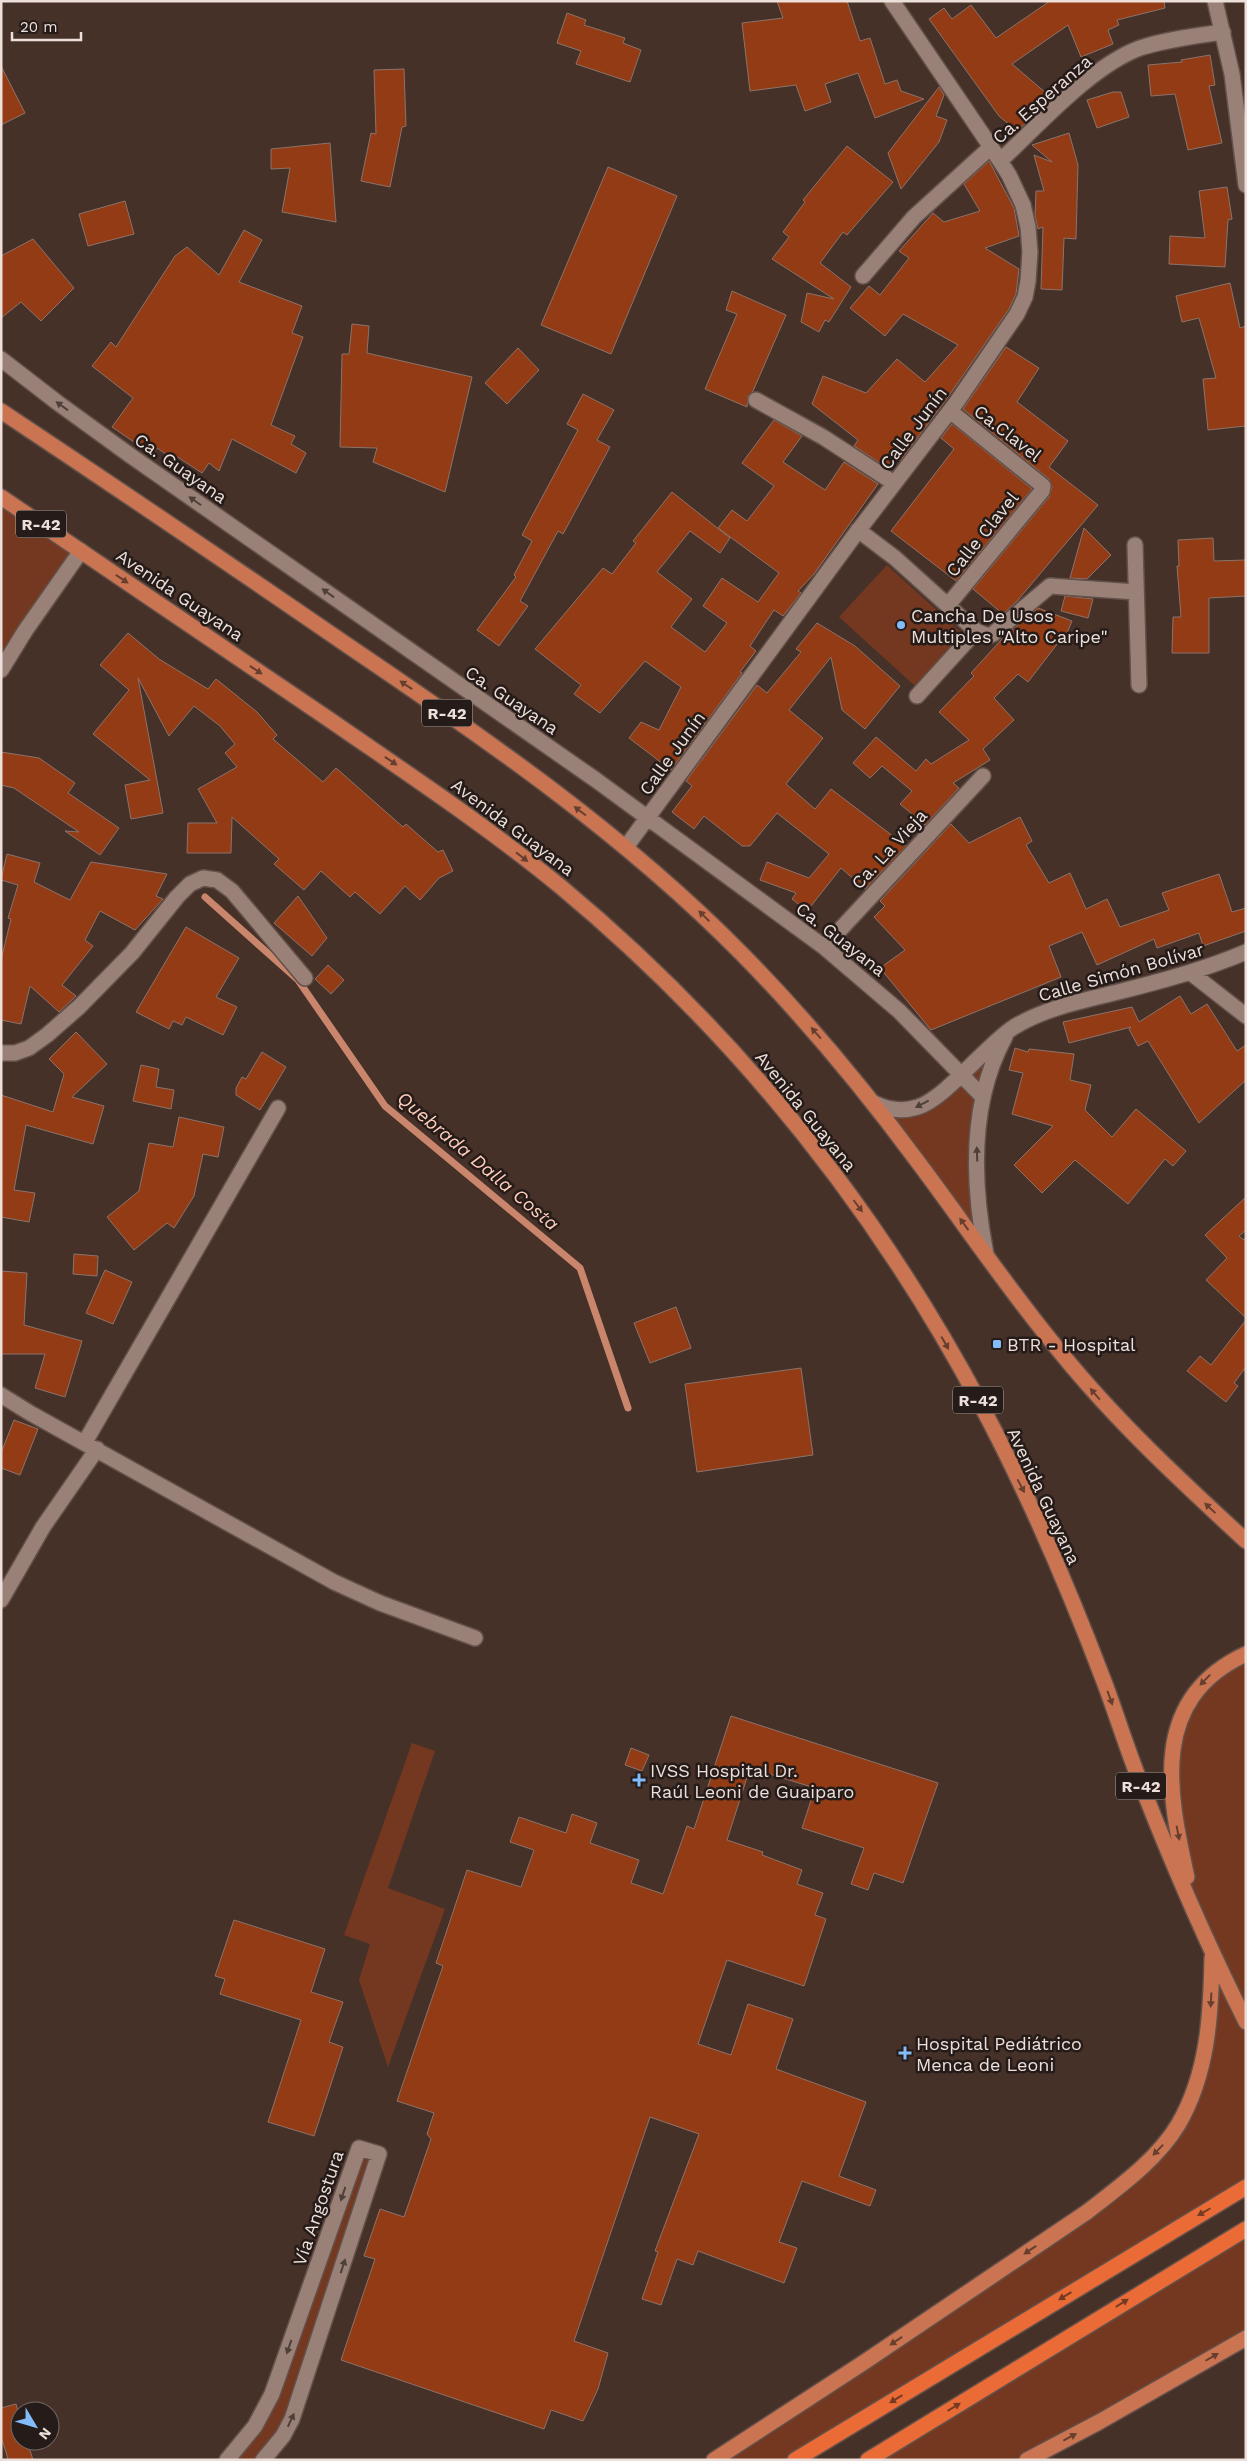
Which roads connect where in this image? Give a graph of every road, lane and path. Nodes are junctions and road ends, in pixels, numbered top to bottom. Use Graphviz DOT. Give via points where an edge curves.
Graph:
graph roads {
  1 [pos="892,1"];
  2 [pos="1215,1"];
  3 [pos="1223,32"];
  4 [pos="1243,124"];
  5 [pos="991,147"];
  6 [pos="1000,161"];
  7 [pos="1246,186"];
  8 [pos="863,276"];
  9 [pos="1,359"];
  10 [pos="756,400"];
  11 [pos="1,411"];
  12 [pos="950,411"];
  13 [pos="894,483"];
  14 [pos="1042,486"];
  15 [pos="1,497"];
  16 [pos="858,530"];
  17 [pos="1135,545"];
  18 [pos="81,551"];
  19 [pos="1136,592"];
  20 [pos="948,605"];
  21 [pos="976,631"];
  22 [pos="1,670"];
  23 [pos="1139,685"];
  24 [pos="917,696"];
  25 [pos="983,776"];
  26 [pos="648,818"];
  27 [pos="626,847"];
  28 [pos="824,947"];
  29 [pos="1246,952"];
  30 [pos="1192,973"];
  31 [pos="305,978"];
  32 [pos="1246,1016"];
  33 [pos="1008,1031"];
  34 [pos="1,1052"];
  35 [pos="960,1074"];
  36 [pos="982,1096"];
  37 [pos="874,1104"];
  38 [pos="278,1108"];
  39 [pos="986,1254"];
  40 [pos="1,1394"];
  41 [pos="91,1446"];
  42 [pos="1246,1541"];
  43 [pos="1,1600"];
  44 [pos="475,1638"];
  45 [pos="1246,1654"];
  46 [pos="1196,1918"];
  47 [pos="1212,1952"];
  48 [pos="1246,2022"];
  49 [pos="1246,2187"];
  50 [pos="1246,2229"];
  51 [pos="1246,2338"];
  52 [pos="227,2460"];
  53 [pos="263,2460"];
  54 [pos="714,2460"];
  55 [pos="795,2460"];
  56 [pos="868,2460"];
  57 [pos="1027,2460"];
  1 -- 5 [label="street, Calle Junín"];
  2 -- 3 [label="street"];
  3 -- 4 [label="street"];
  3 -- 6 [label="street, Ca. Esperanza" via="1139,49 1110,64 1083,84"];
  4 -- 7 [label="street"];
  5 -- 6 [label="street, Calle Junín"];
  5 -- 8 [label="street, Ca. Esperanza" via="914,218"];
  6 -- 12 [label="street, Calle Junín" via="1023,205 1028,227 1025,297 1017,314"];
  26 -- 9 [label="street, Ca. Guayana, one-way" via="58,403"];
  10 -- 13 [label="street" via="823,437"];
  27 -- 11 [label="main road, R-42, one-way" via="459,720"];
  12 -- 13 [label="street, Calle Junín"];
  12 -- 14 [label="street, Ca.Clavel"];
  13 -- 16 [label="street, Calle Junín"];
  14 -- 20 [label="street, Calle Clavel" via="1042,491"];
  15 -- 18 [label="main road, Avenida Guayana / R-42"];
  16 -- 20 [label="street"];
  16 -- 26 [label="street, Calle Junín"];
  17 -- 19 [label="street"];
  18 -- 22 [label="street"];
  18 -- 46 [label="main road, Avenida Guayana / R-42, one-way" via="411,775 560,886 678,995 784,1108 887,1248 980,1404 1027,1496 1106,1686 1141,1784"];
  19 -- 21 [label="street" via="1050,586 993,634 988,636"];
  19 -- 23 [label="street"];
  20 -- 21 [label="street"];
  21 -- 24 [label="street"];
  25 -- 28 [label="street, Ca. La Vieja"];
  26 -- 27 [label="street, Calle Junín"];
  26 -- 28 [label="street, Ca. Guayana"];
  37 -- 27 [label="main road, R-42, one-way" via="794,1008 742,953"];
  28 -- 35 [label="street, Ca. Guayana" via="899,1011"];
  29 -- 30 [label="street, Calle Simón Bolívar"];
  30 -- 32 [label="street"];
  30 -- 33 [label="street, Calle Simón Bolívar" via="1039,1014"];
  31 -- 34 [label="street" via="232,891 216,880 203,878 190,884 177,897 132,952 79,1007 29,1048 15,1053"];
  33 -- 35 [label="street, Calle Simón Bolívar"];
  33 -- 36 [label="street" via="996,1053"];
  35 -- 36 [label="street, Ca. Guayana"];
  35 -- 37 [label="street, Calle Simón Bolívar, one-way" via="920,1106 895,1110"];
  39 -- 36 [label="street, one-way" via="979,1217 976,1144"];
  39 -- 37 [label="main road, R-42, one-way"];
  38 -- 41 [label="street"];
  42 -- 39 [label="main road, R-42, one-way" via="1131,1434 1098,1398"];
  40 -- 41 [label="street"];
  41 -- 43 [label="street"];
  41 -- 44 [label="street" via="334,1582 380,1603"];
  45 -- 46 [label="main road, one-way" via="1209,1676 1192,1695 1174,1738 1170,1773 1172,1804"];
  46 -- 47 [label="main road, Avenida Guayana / R-42"];
  47 -- 48 [label="main road, Avenida Guayana / R-42"];
  47 -- 54 [label="main road, one-way" via="1210,2022 1192,2098 1177,2126 1146,2162 1088,2212"];
  49 -- 55 [label="highway, one-way"];
  56 -- 50 [label="highway, one-way"];
  57 -- 51 [label="main road, one-way"];
  53 -- 52 [label="street, Vía Angostura, one-way" via="292,2419 379,2154 359,2148 272,2394 256,2426"];
}
